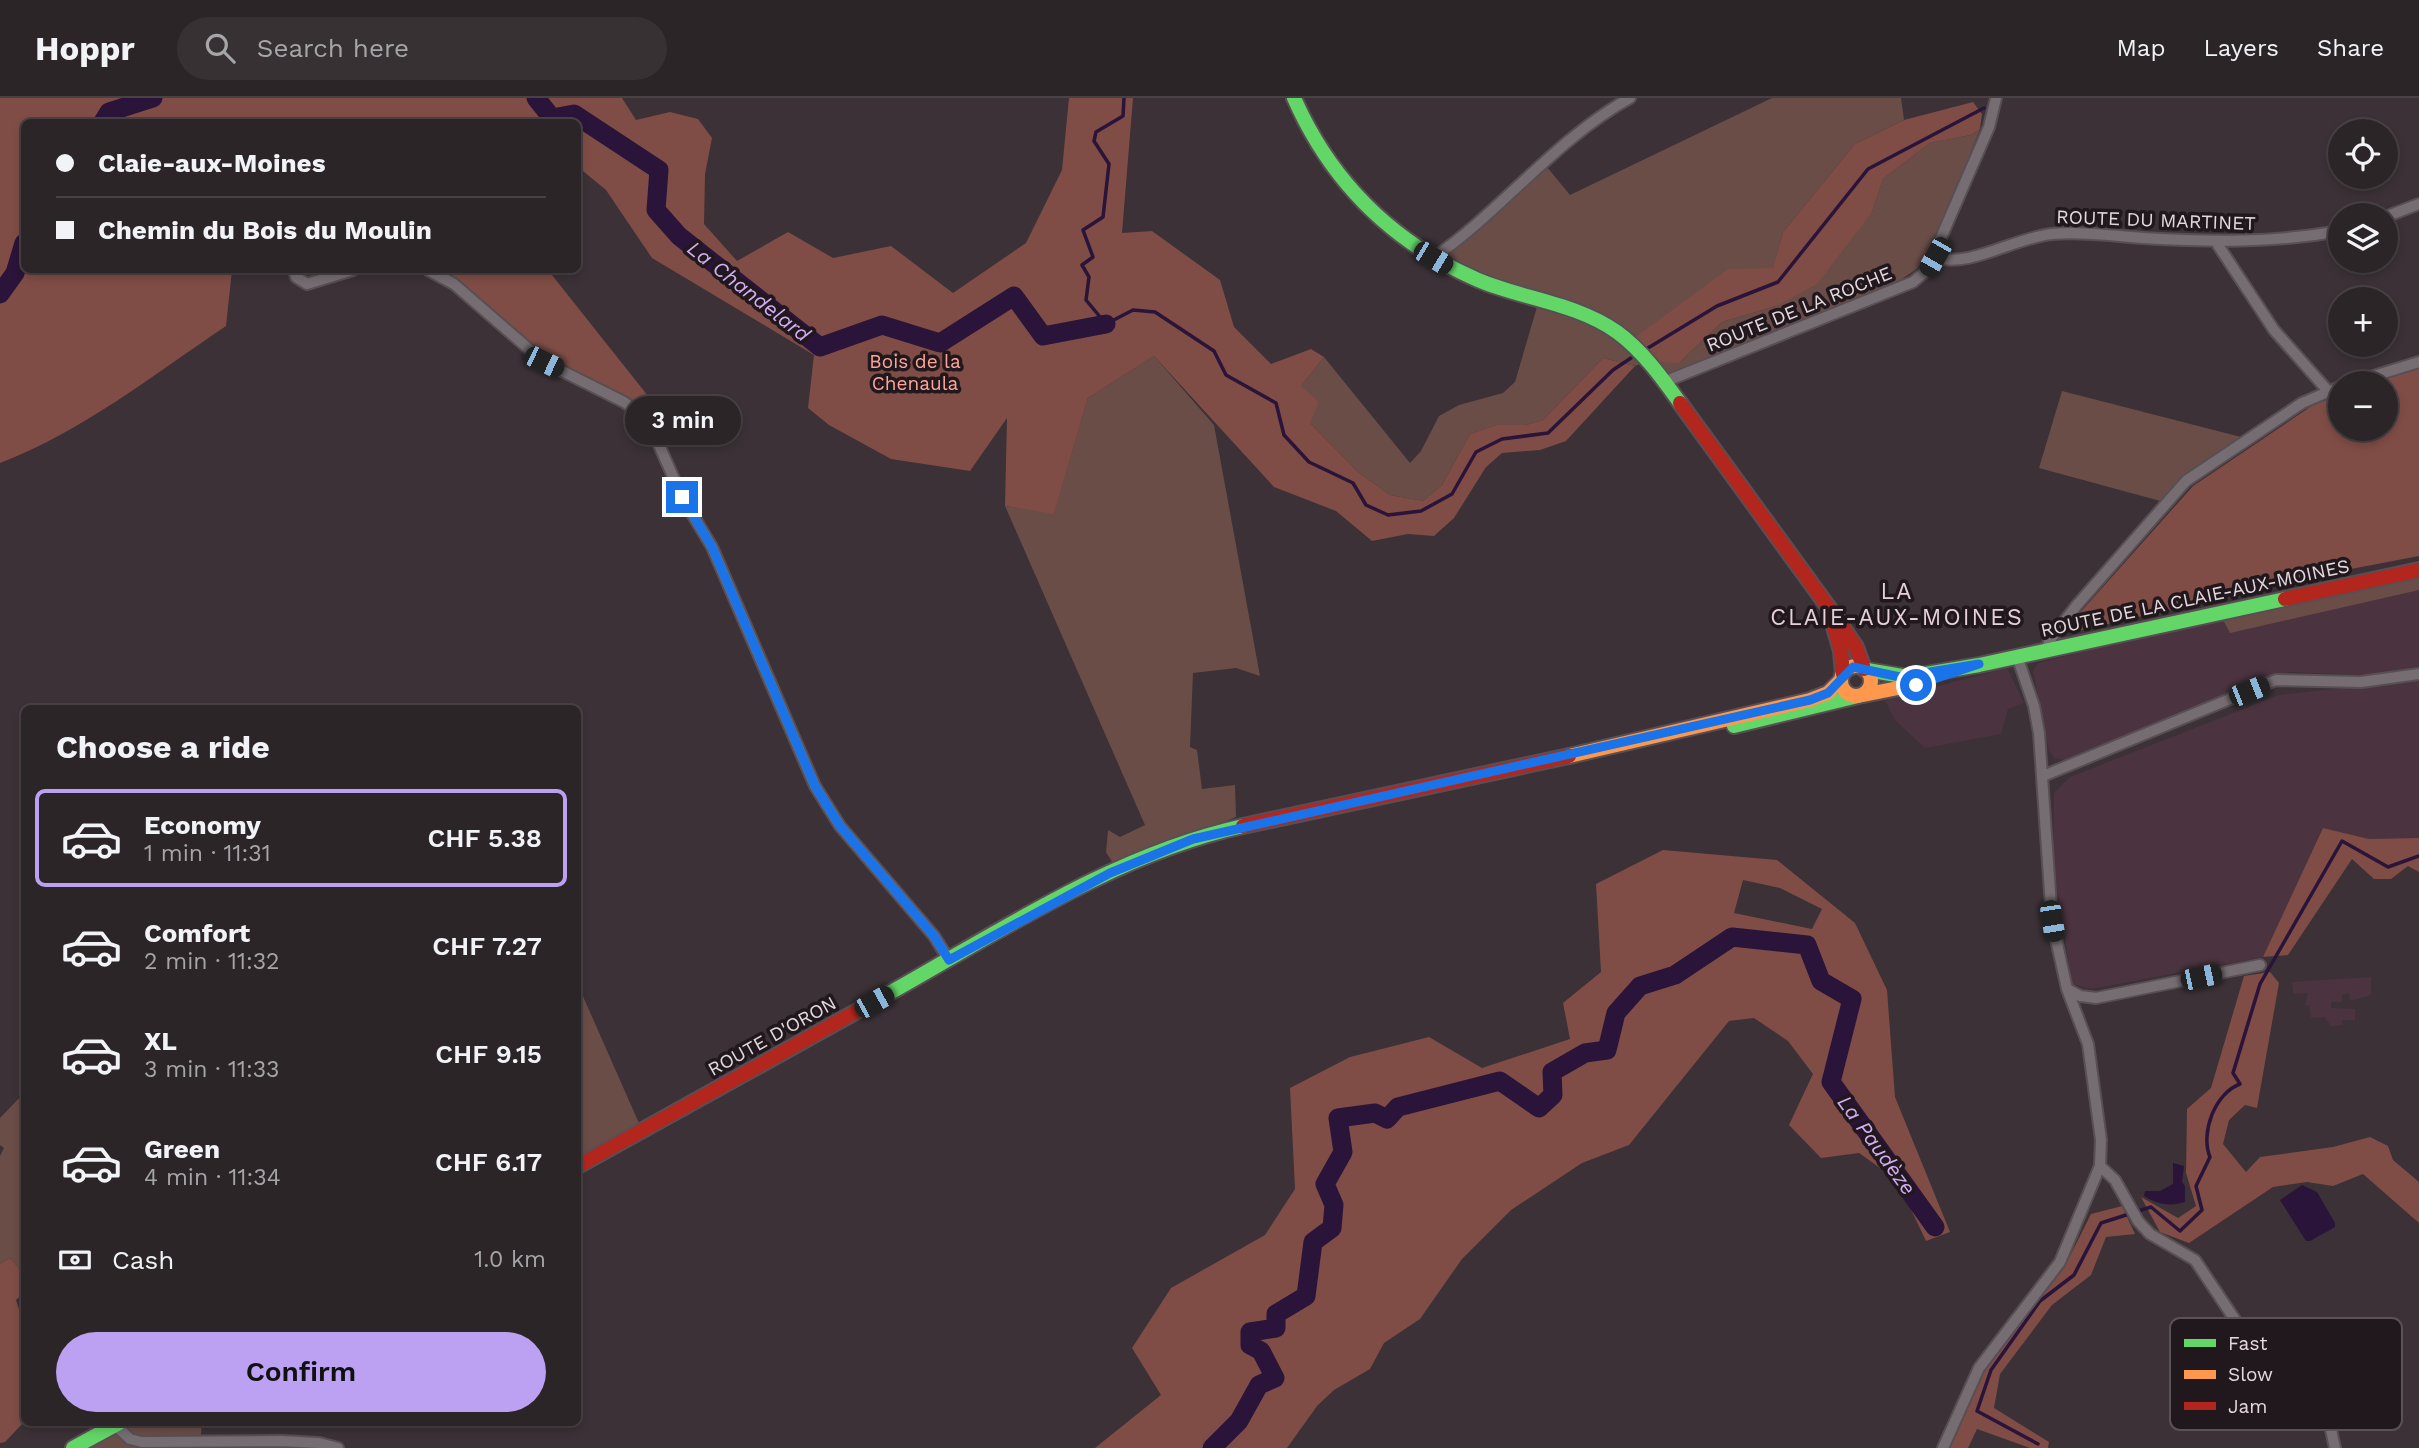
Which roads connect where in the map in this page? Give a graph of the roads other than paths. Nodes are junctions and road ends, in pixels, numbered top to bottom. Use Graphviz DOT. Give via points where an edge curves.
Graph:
graph roads {
  1 [pos="1294,98"];
  2 [pos="1630,98"];
  3 [pos="1996,98"];
  4 [pos="2419,204"];
  5 [pos="2398,212"];
  6 [pos="2328,233"];
  7 [pos="2216,242"];
  8 [pos="1935,257"];
  9 [pos="1433,258"];
  10 [pos="295,273"];
  11 [pos="343,273"];
  12 [pos="434,273"];
  13 [pos="2419,362"];
  14 [pos="2390,371"];
  15 [pos="1664,382"];
  16 [pos="2328,383"];
  17 [pos="2328,392"];
  18 [pos="2419,570"];
  19 [pos="1820,597"];
  20 [pos="2047,650"];
  21 [pos="2017,656"];
  22 [pos="1979,664"];
  23 [pos="1866,669"];
  24 [pos="2419,674"];
  25 [pos="1842,677"];
  26 [pos="1861,696"];
  27 [pos="1591,751"];
  28 [pos="2043,776"];
  29 [pos="1377,797"];
  30 [pos="949,960"];
  31 [pos="2260,965"];
  32 [pos="2067,989"];
  33 [pos="581,1164"];
  34 [pos="2100,1166"];
  35 [pos="2234,1318"];
  36 [pos="112,1426"];
  37 [pos="118,1426"];
  38 [pos="2331,1430"];
  39 [pos="73,1448"];
  40 [pos="338,1448"];
  41 [pos="1943,1448"];
  42 [pos="2335,1448"];
  1 -- 9 [label="main road" via="1318,146 1347,187 1382,222"];
  2 -- 9 [label="street" via="1567,138 1465,236"];
  3 -- 8 [label="street, ROUTE DE LA ROCHE" via="1989,127"];
  4 -- 5 [label="street"];
  6 -- 7 [label="street, ROUTE DU MARTINET"];
  7 -- 8 [label="street, ROUTE DU MARTINET" via="2054,233 2013,241 1957,262"];
  7 -- 16 [label="street" via="2274,330"];
  8 -- 15 [label="street, ROUTE DE LA ROCHE" via="1913,282"];
  9 -- 15 [label="main road" via="1475,280 1587,315 1629,342"];
  10 -- 11 [label="street" via="307,284"];
  12 -- 30 [label="street" via="454,284 544,362 641,414 712,547 815,786 840,826 934,936"];
  13 -- 14 [label="street"];
  15 -- 19 [label="main road"];
  17 -- 20 [label="street" via="2302,403 2186,481 2077,605"];
  18 -- 20 [label="main road, ROUTE DE LA CLAIE-AUX-MOINES"];
  19 -- 23 [label="main road"];
  19 -- 25 [label="main road" via="1838,637"];
  20 -- 21 [label="main road, ROUTE DE LA CLAIE-AUX-MOINES"];
  21 -- 22 [label="main road, ROUTE DE LA CLAIE-AUX-MOINES"];
  21 -- 28 [label="street" via="2034,706"];
  22 -- 23 [label="main road, ROUTE DE LA CLAIE-AUX-MOINES" via="1908,677"];
  22 -- 26 [label="main road, ROUTE DE LA CLAIE-AUX-MOINES" via="1916,685"];
  23 -- 25 [label="main road" via="1853,667"];
  23 -- 26 [label="main road" via="1872,684"];
  24 -- 28 [label="street" via="2361,682 2276,680"];
  25 -- 26 [label="main road" via="1846,693"];
  25 -- 27 [label="main road, ROUTE DE LA CLAIE-AUX-MOINES" via="1828,693 1810,700"];
  26 -- 27 [label="main road, ROUTE DE LA CLAIE-AUX-MOINES" via="1738,726"];
  27 -- 29 [label="main road, ROUTE DE LA CLAIE-AUX-MOINES"];
  28 -- 32 [label="street" via="2050,909"];
  29 -- 30 [label="main road, ROUTE D'ORON" via="1170,847 1110,873"];
  30 -- 33 [label="main road, ROUTE D'ORON"];
  31 -- 32 [label="street" via="2096,998"];
  32 -- 34 [label="street" via="2088,1044 2101,1140"];
  34 -- 35 [label="street" via="2115,1180 2150,1234 2195,1260"];
  34 -- 41 [label="street" via="2060,1262 1979,1368"];
  36 -- 39 [label="main road"];
  37 -- 40 [label="street" via="130,1439 142,1442 281,1441"];
  38 -- 42 [label="street"];
}
